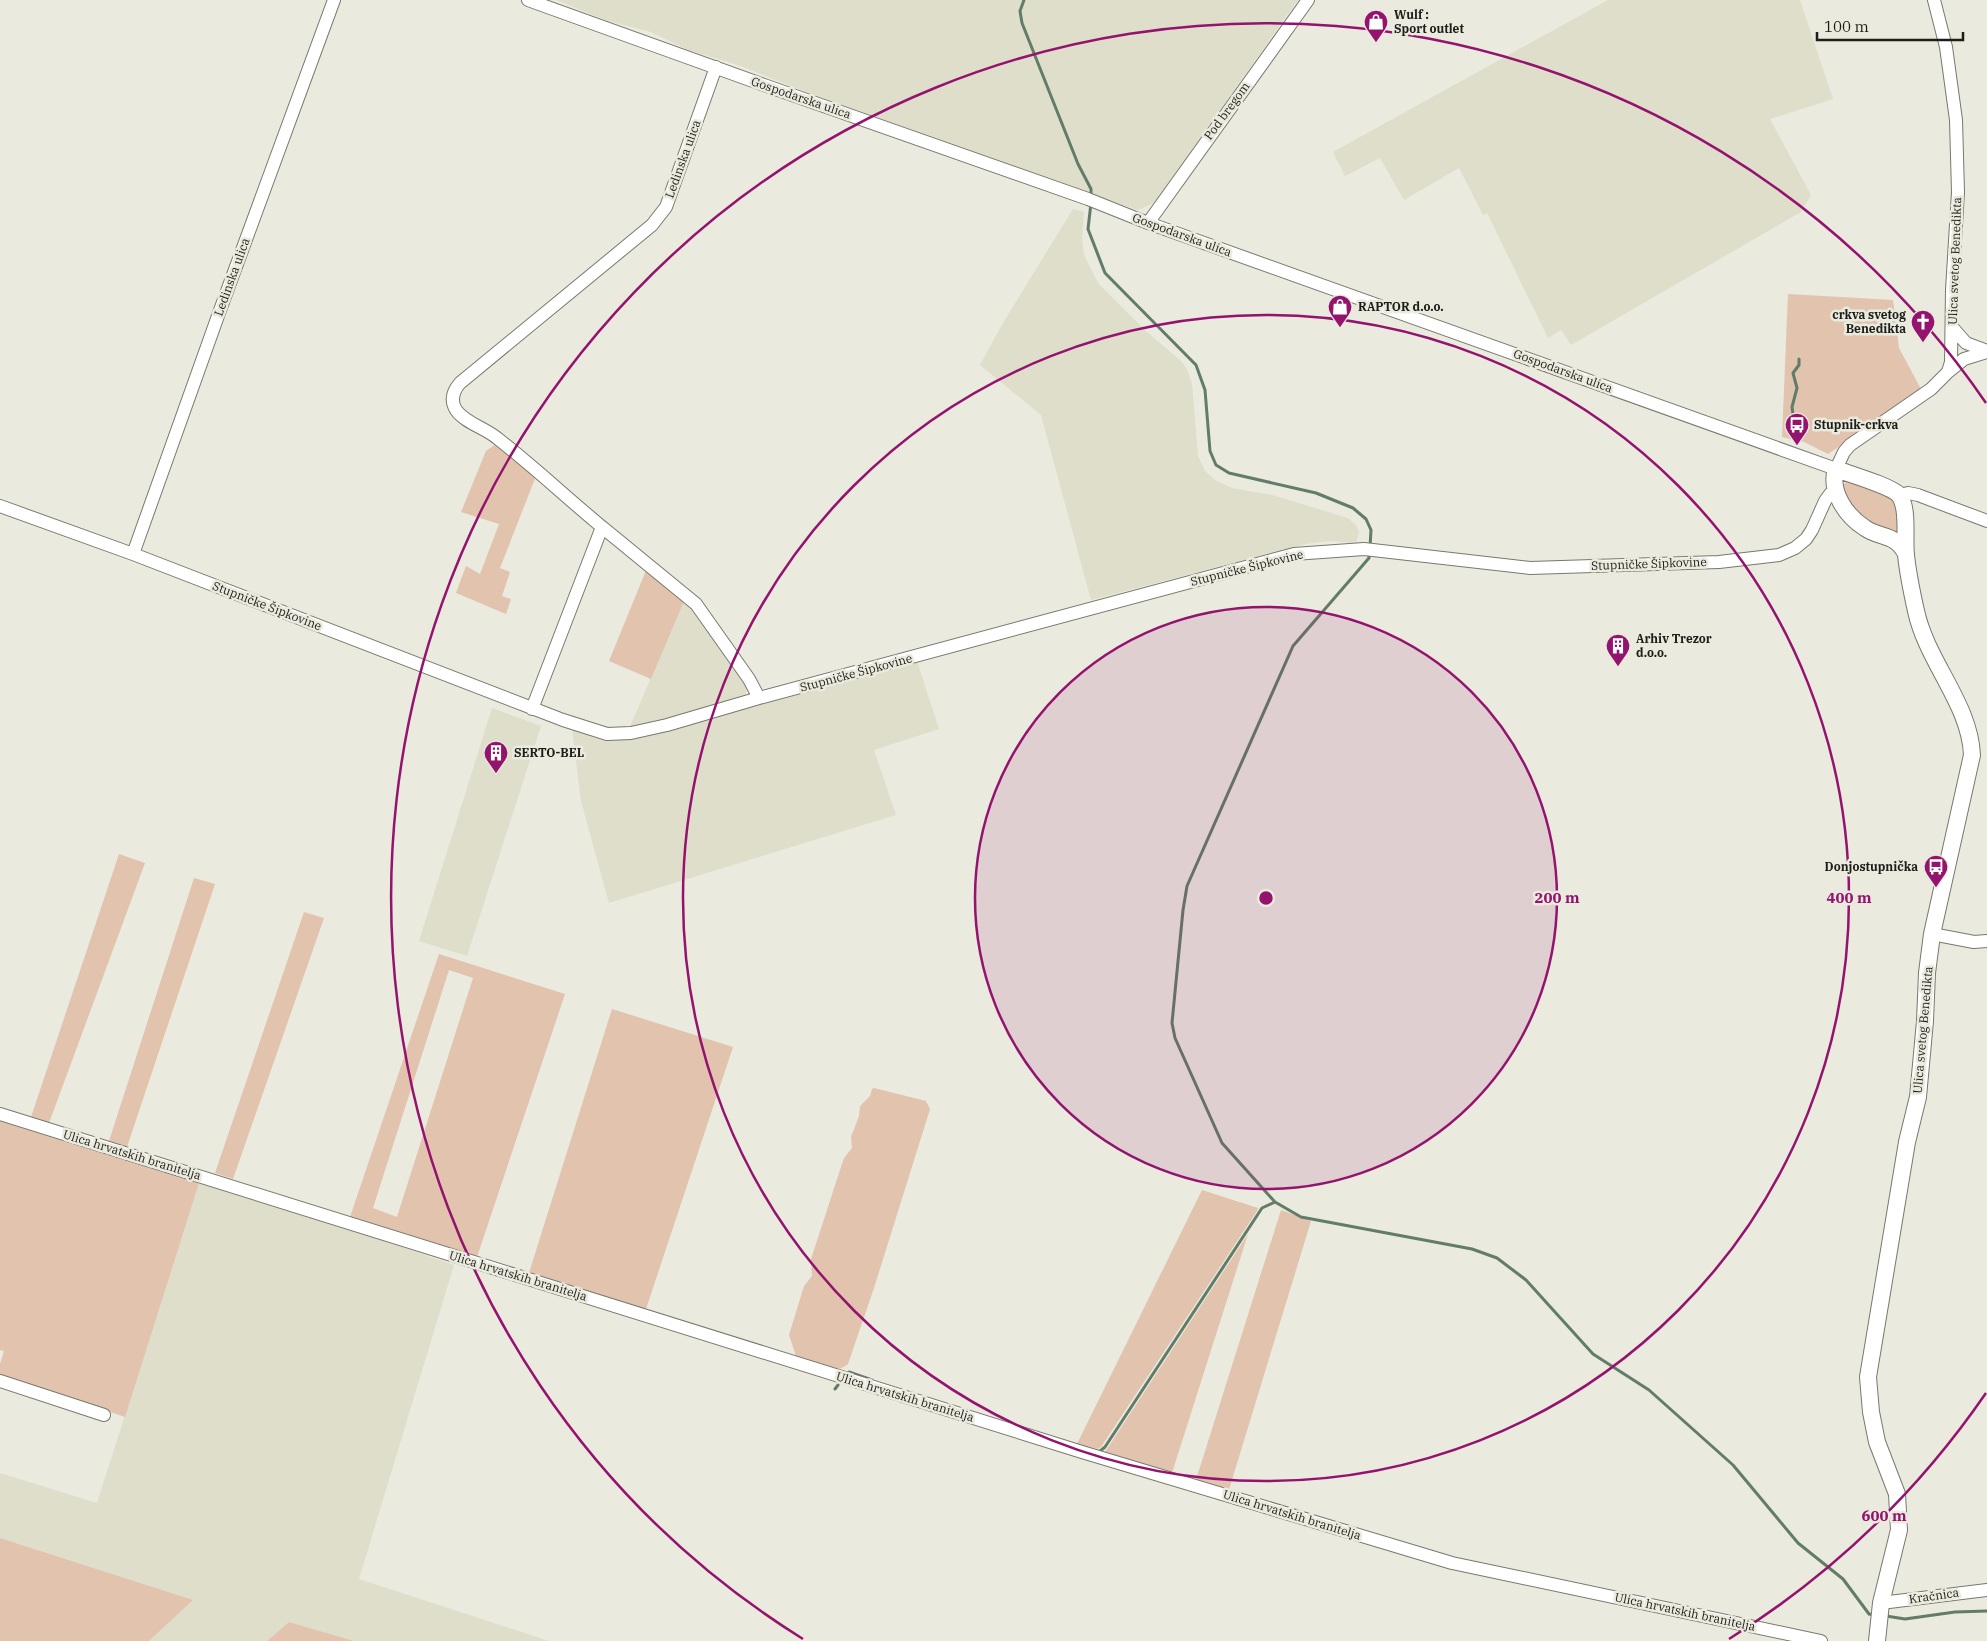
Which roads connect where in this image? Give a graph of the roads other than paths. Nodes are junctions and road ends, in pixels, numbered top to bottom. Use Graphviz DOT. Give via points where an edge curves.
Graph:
graph roads {
  1 [pos="334,0"];
  2 [pos="531,0"];
  3 [pos="1308,0"];
  4 [pos="1934,0"];
  5 [pos="716,68"];
  6 [pos="1148,223"];
  7 [pos="1952,327"];
  8 [pos="1987,351"];
  9 [pos="1948,372"];
  10 [pos="1836,469"];
  11 [pos="1836,490"];
  12 [pos="1899,495"];
  13 [pos="0,506"];
  14 [pos="1987,521"];
  15 [pos="602,527"];
  16 [pos="133,554"];
  17 [pos="1906,554"];
  18 [pos="759,698"];
  19 [pos="532,709"];
  20 [pos="1932,934"];
  21 [pos="1987,942"];
  22 [pos="0,1114"];
  23 [pos="0,1381"];
  24 [pos="104,1415"];
  25 [pos="1987,1590"];
  26 [pos="1881,1603"];
  27 [pos="1877,1634"];
  28 [pos="1820,1641"];
  1 -- 16 [label="street, Ledinska ulica"];
  2 -- 5 [label="street, Gospodarska ulica"];
  3 -- 6 [label="street, Pod bregom"];
  4 -- 7 [label="street, Ulica svetog Benedikta" via="1946,47 1956,120 1958,192"];
  5 -- 6 [label="street, Gospodarska ulica"];
  5 -- 15 [label="street, Ledinska ulica" via="666,206 652,225 460,383 453,396 454,406 460,415 508,446"];
  6 -- 10 [label="street, Gospodarska ulica"];
  7 -- 8 [label="street" via="1966,343"];
  7 -- 9 [label="street, Ulica svetog Benedikta" via="1952,362"];
  8 -- 9 [label="street" via="1964,359"];
  9 -- 10 [label="street" via="1931,389 1850,445"];
  10 -- 11 [label="main road"];
  10 -- 12 [label="main road"];
  11 -- 17 [label="main road" via="1856,522 1865,529 1897,541"];
  11 -- 18 [label="street, Stupničke Šipkovine" via="1830,494 1806,539 1779,555 1719,562 1530,568 1369,549 1294,554"];
  12 -- 14 [label="street" via="1918,495"];
  12 -- 17 [label="main road, Ulica svetog Benedikta" via="1904,508"];
  13 -- 16 [label="street, Stupničke Šipkovine"];
  15 -- 18 [label="street" via="696,604"];
  15 -- 19 [label="street"];
  16 -- 19 [label="street, Stupničke Šipkovine"];
  17 -- 20 [label="main road, Ulica svetog Benedikta" via="1922,634 1972,739 1970,772"];
  18 -- 19 [label="street, Stupničke Šipkovine" via="667,725 616,735 596,732"];
  20 -- 21 [label="street"];
  20 -- 26 [label="main road, Ulica svetog Benedikta" via="1926,973 1918,1096 1907,1142 1868,1377 1877,1442 1897,1494 1899,1530"];
  22 -- 28 [label="street, Ulica hrvatskih branitelja" via="1072,1449 1452,1563"];
  23 -- 24 [label="street"];
  25 -- 26 [label="street, Kračnica"];
  26 -- 27 [label="main road, Ulica svetog Benedikta"];
}
